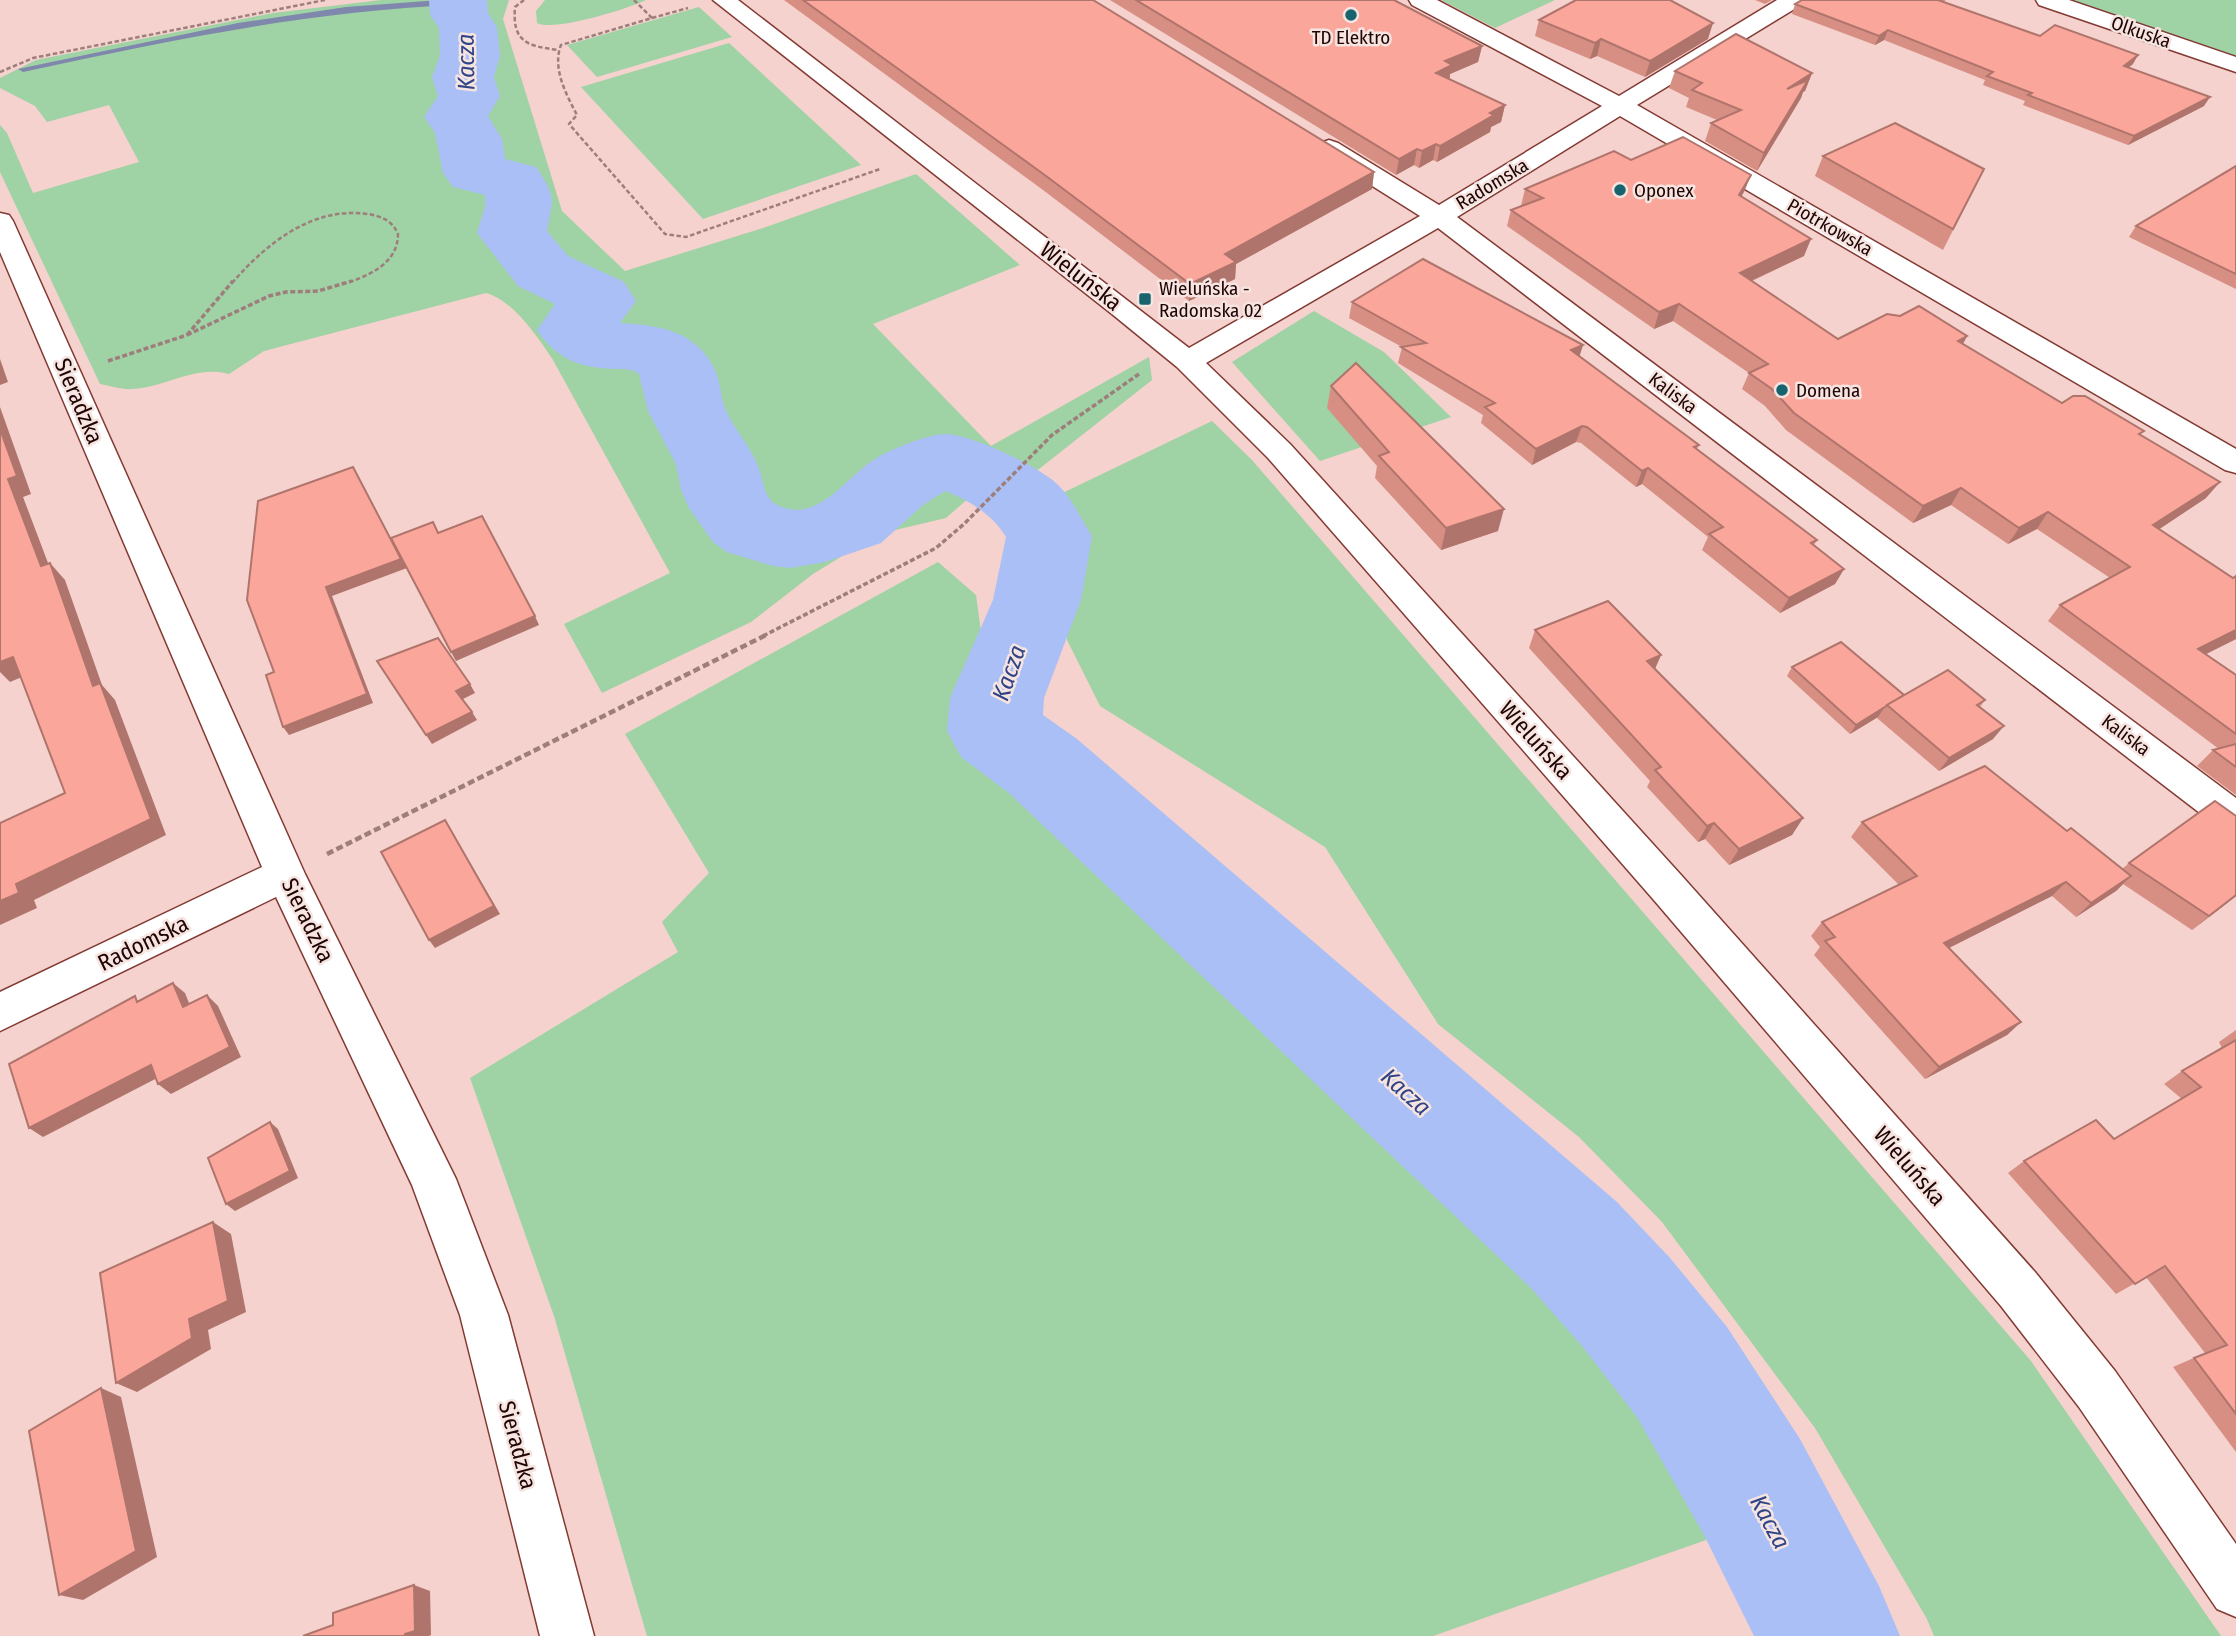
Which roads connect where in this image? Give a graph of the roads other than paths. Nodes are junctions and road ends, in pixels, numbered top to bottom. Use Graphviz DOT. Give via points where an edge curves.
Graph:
graph roads {
  1 [pos="724,0"];
  2 [pos="1420,0"];
  3 [pos="1793,0"];
  4 [pos="2047,0"];
  5 [pos="2236,65"];
  6 [pos="1621,106"];
  7 [pos="1311,137"];
  8 [pos="1439,216"];
  9 [pos="0,221"];
  10 [pos="1187,361"];
  11 [pos="2236,463"];
  12 [pos="2236,819"];
  13 [pos="285,874"];
  14 [pos="0,1012"];
  15 [pos="2236,1590"];
  16 [pos="567,1636"];
  1 -- 10 [label="street, Wieluńska"];
  2 -- 6 [label="street, Piotrkowska"];
  3 -- 6 [label="street, Radomska"];
  4 -- 5 [label="street, Olkuska"];
  6 -- 8 [label="street, Radomska"];
  6 -- 11 [label="street, Piotrkowska"];
  7 -- 8 [label="street, Kaliska"];
  8 -- 10 [label="street, Radomska"];
  8 -- 12 [label="street, Kaliska"];
  9 -- 13 [label="street, Sieradzka"];
  10 -- 15 [label="street, Wieluńska" via="1279,450 2018,1289 2097,1389"];
  13 -- 14 [label="street, Radomska"];
  13 -- 16 [label="street, Sieradzka" via="433,1179 479,1302"];
}
